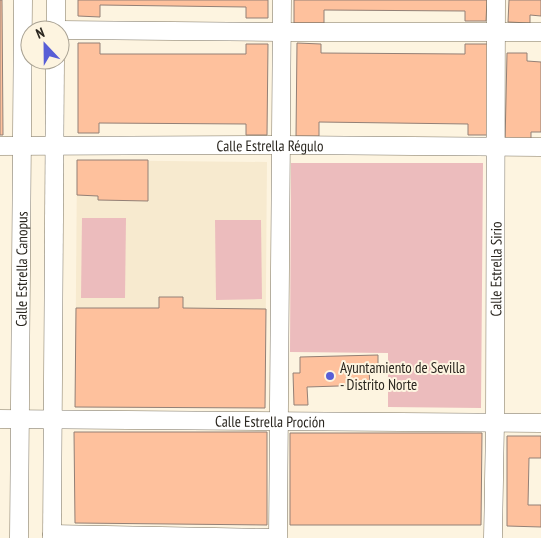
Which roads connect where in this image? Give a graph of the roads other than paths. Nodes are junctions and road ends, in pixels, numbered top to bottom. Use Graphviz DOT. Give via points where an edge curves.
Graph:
graph roads {
  1 [pos="23,0"];
  2 [pos="56,0"];
  3 [pos="282,0"];
  4 [pos="496,0"];
  5 [pos="56,20"];
  6 [pos="70,30"];
  7 [pos="496,31"];
  8 [pos="282,32"];
  9 [pos="541,32"];
  10 [pos="55,70"];
  11 [pos="55,145"];
  12 [pos="281,145"];
  13 [pos="0,146"];
  14 [pos="22,146"];
  15 [pos="495,147"];
  16 [pos="541,147"];
  17 [pos="0,418"];
  18 [pos="20,419"];
  19 [pos="53,419"];
  20 [pos="279,420"];
  21 [pos="495,423"];
  22 [pos="541,423"];
  23 [pos="52,536"];
  24 [pos="19,538"];
  25 [pos="278,538"];
  26 [pos="493,538"];
  1 -- 14 [label="street, Calle Estrella Canopus"];
  2 -- 5 [label="street"];
  3 -- 8 [label="street"];
  4 -- 7 [label="street, Calle Estrella Sirio"];
  6 -- 8 [label="street"];
  7 -- 8 [label="street"];
  7 -- 9 [label="street"];
  7 -- 15 [label="street, Calle Estrella Sirio"];
  8 -- 12 [label="street"];
  10 -- 11 [label="street"];
  11 -- 12 [label="street, Calle Estrella Régulo"];
  11 -- 14 [label="street, Calle Estrella Régulo"];
  11 -- 19 [label="street"];
  12 -- 15 [label="street, Calle Estrella Régulo"];
  12 -- 20 [label="street"];
  13 -- 14 [label="street, Calle Estrella Régulo"];
  14 -- 18 [label="street, Calle Estrella Canopus"];
  15 -- 16 [label="street, Calle Estrella Régulo"];
  15 -- 21 [label="street, Calle Estrella Sirio"];
  17 -- 18 [label="street, Calle Estrella Proción"];
  18 -- 19 [label="street, Calle Estrella Proción"];
  18 -- 24 [label="street, Calle Estrella Canopus"];
  19 -- 20 [label="street, Calle Estrella Proción"];
  19 -- 23 [label="street"];
  20 -- 21 [label="street, Calle Estrella Proción"];
  20 -- 25 [label="street"];
  21 -- 22 [label="street, Calle Estrella Proción"];
  21 -- 26 [label="street, Calle Estrella Sirio"];
  23 -- 25 [label="street"];
}
